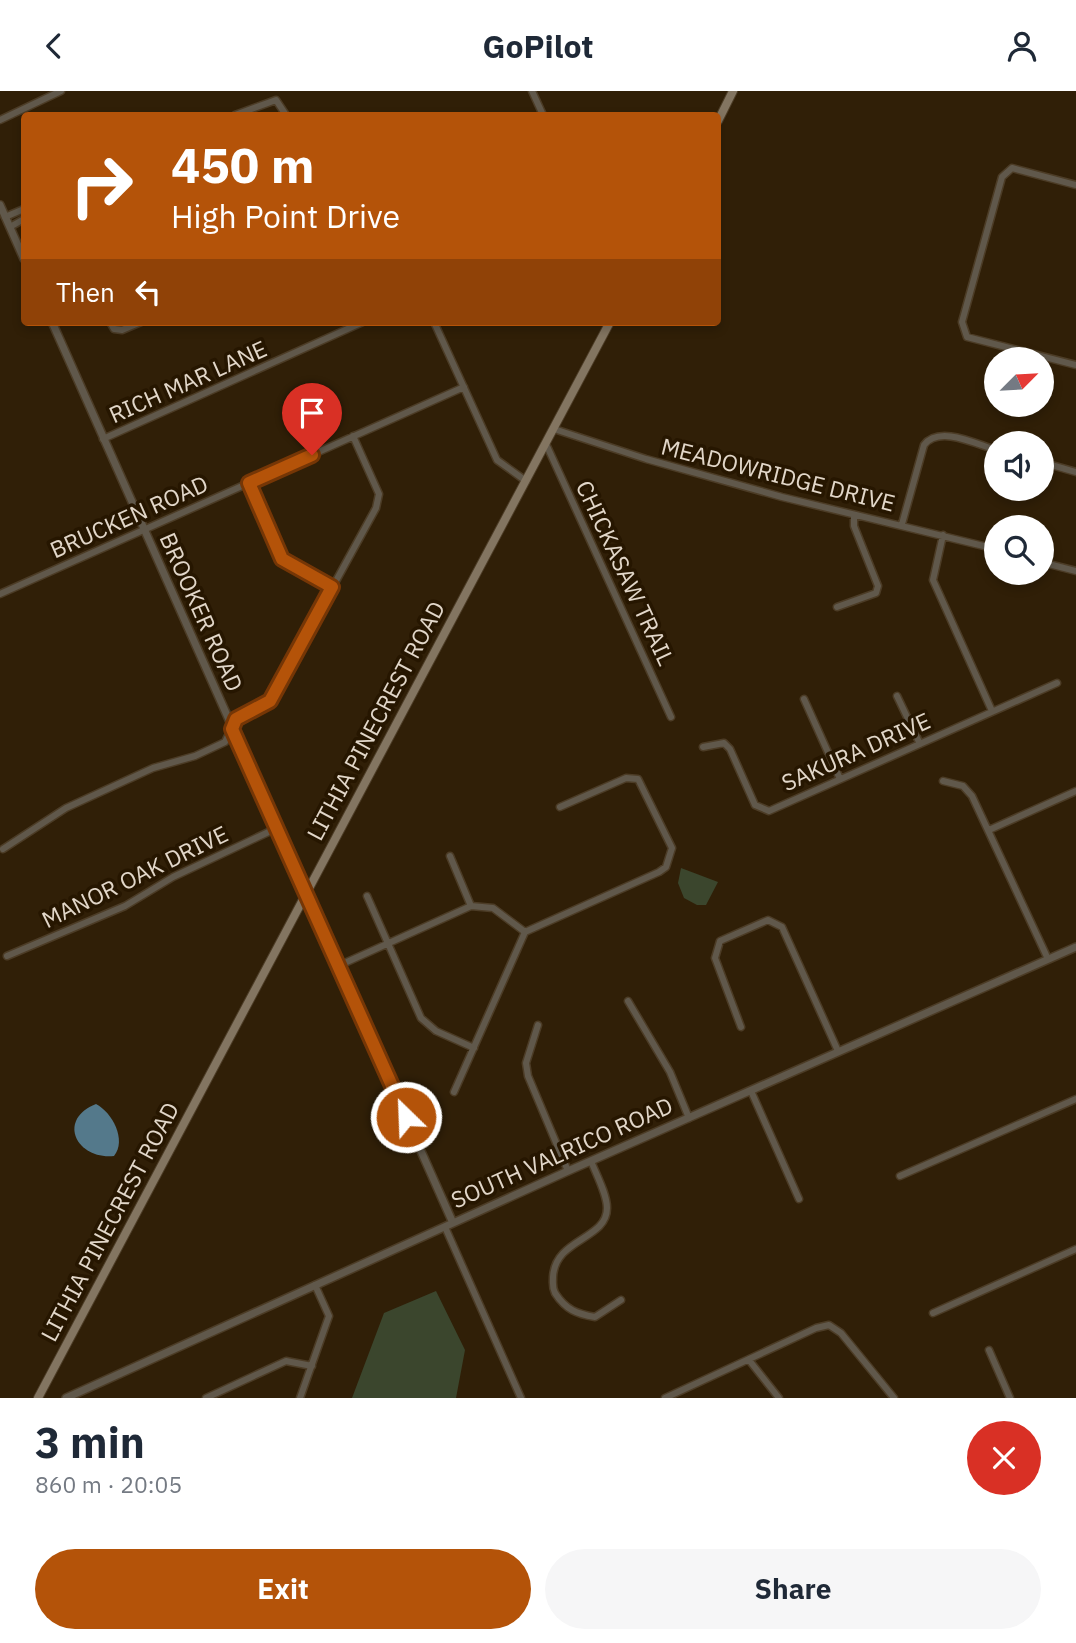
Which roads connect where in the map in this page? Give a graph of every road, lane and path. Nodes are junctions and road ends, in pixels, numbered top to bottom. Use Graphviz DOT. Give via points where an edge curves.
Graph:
graph roads {
  1 [pos="61,91"];
  2 [pos="532,91"];
  3 [pos="733,91"];
  4 [pos="243,112"];
  5 [pos="284,112"];
  6 [pos="542,112"];
  7 [pos="721,115"];
  8 [pos="0,120"];
  9 [pos="1076,185"];
  10 [pos="0,205"];
  11 [pos="21,210"];
  12 [pos="5,217"];
  13 [pos="21,221"];
  14 [pos="10,227"];
  15 [pos="21,252"];
  16 [pos="54,326"];
  17 [pos="112,326"];
  18 [pos="132,326"];
  19 [pos="354,326"];
  20 [pos="436,326"];
  21 [pos="608,326"];
  22 [pos="1076,365"];
  23 [pos="464,387"];
  24 [pos="554,429"];
  25 [pos="353,436"];
  26 [pos="103,439"];
  27 [pos="545,444"];
  28 [pos="984,447"];
  29 [pos="1054,466"];
  30 [pos="1076,472"];
  31 [pos="526,481"];
  32 [pos="249,483"];
  33 [pos="854,515"];
  34 [pos="902,524"];
  35 [pos="144,531"];
  36 [pos="943,535"];
  37 [pos="984,546"];
  38 [pos="1054,565"];
  39 [pos="1076,571"];
  40 [pos="332,587"];
  41 [pos="0,594"];
  42 [pos="837,607"];
  43 [pos="1056,683"];
  44 [pos="897,696"];
  45 [pos="804,699"];
  46 [pos="992,711"];
  47 [pos="671,717"];
  48 [pos="232,729"];
  49 [pos="920,744"];
  50 [pos="703,747"];
  51 [pos="840,779"];
  52 [pos="943,781"];
  53 [pos="1076,791"];
  54 [pos="560,807"];
  55 [pos="277,828"];
  56 [pos="989,830"];
  57 [pos="3,849"];
  58 [pos="450,856"];
  59 [pos="306,894"];
  60 [pos="368,896"];
  61 [pos="471,906"];
  62 [pos="525,932"];
  63 [pos="388,944"];
  64 [pos="1076,947"];
  65 [pos="7,956"];
  66 [pos="1048,959"];
  67 [pos="338,965"];
  68 [pos="628,1001"];
  69 [pos="538,1025"];
  70 [pos="741,1027"];
  71 [pos="474,1048"];
  72 [pos="838,1051"];
  73 [pos="751,1091"];
  74 [pos="454,1092"];
  75 [pos="1076,1099"];
  76 [pos="689,1118"];
  77 [pos="591,1161"];
  78 [pos="568,1171"];
  79 [pos="900,1176"];
  80 [pos="799,1199"];
  81 [pos="453,1223"];
  82 [pos="445,1227"];
  83 [pos="1076,1249"];
  84 [pos="315,1285"];
  85 [pos="621,1300"];
  86 [pos="933,1314"];
  87 [pos="989,1350"];
  88 [pos="749,1360"];
  89 [pos="312,1367"];
  90 [pos="94,1387"];
  91 [pos="38,1398"];
  92 [pos="65,1398"];
  93 [pos="75,1398"];
  94 [pos="206,1398"];
  95 [pos="300,1398"];
  96 [pos="521,1398"];
  97 [pos="665,1398"];
  98 [pos="779,1398"];
  99 [pos="894,1398"];
  100 [pos="1010,1398"];
  1 -- 8 [label="street"];
  2 -- 6 [label="street"];
  3 -- 7 [label="main road"];
  4 -- 5 [label="street" via="276,100"];
  9 -- 22 [label="street" via="1012,168 1002,177 962,323 967,337"];
  10 -- 12 [label="street"];
  11 -- 12 [label="street"];
  12 -- 14 [label="street"];
  13 -- 14 [label="street"];
  14 -- 15 [label="street"];
  16 -- 26 [label="street, BROOKER ROAD"];
  17 -- 18 [label="street" via="122,330"];
  19 -- 26 [label="street, RICH MAR LANE"];
  20 -- 23 [label="street"];
  21 -- 24 [label="main road, LITHIA PINECREST ROAD"];
  23 -- 25 [label="street, BRUCKEN ROAD"];
  23 -- 31 [label="street" via="497,460"];
  24 -- 27 [label="main road, LITHIA PINECREST ROAD"];
  24 -- 33 [label="street, MEADOWRIDGE DRIVE"];
  25 -- 32 [label="street, BRUCKEN ROAD"];
  25 -- 40 [label="street" via="379,494 376,508"];
  26 -- 35 [label="street, BROOKER ROAD"];
  27 -- 31 [label="main road, LITHIA PINECREST ROAD"];
  27 -- 47 [label="street, CHICKASAW TRAIL"];
  28 -- 34 [label="street" via="943,436 929,439"];
  29 -- 30 [label="street"];
  31 -- 59 [label="main road, LITHIA PINECREST ROAD"];
  32 -- 35 [label="street, BRUCKEN ROAD"];
  32 -- 40 [label="street" via="282,559"];
  33 -- 34 [label="street, MEADOWRIDGE DRIVE"];
  33 -- 42 [label="street" via="854,526 878,586 870,597"];
  34 -- 36 [label="street, MEADOWRIDGE DRIVE"];
  35 -- 41 [label="street, BRUCKEN ROAD"];
  35 -- 48 [label="street, BROOKER ROAD"];
  36 -- 37 [label="street, MEADOWRIDGE DRIVE"];
  36 -- 46 [label="street" via="933,580"];
  38 -- 39 [label="street"];
  40 -- 48 [label="street" via="270,701 236,719"];
  43 -- 46 [label="street, SAKURA DRIVE"];
  44 -- 49 [label="street"];
  45 -- 51 [label="street"];
  46 -- 49 [label="street, SAKURA DRIVE"];
  48 -- 55 [label="street, BROOKER ROAD"];
  48 -- 57 [label="street" via="225,742 153,768 66,808"];
  49 -- 51 [label="street, SAKURA DRIVE"];
  50 -- 51 [label="street, SAKURA DRIVE" via="724,743 761,810"];
  52 -- 56 [label="street" via="963,786"];
  53 -- 56 [label="street"];
  54 -- 62 [label="street" via="626,778 638,779 671,848 670,856 659,873"];
  55 -- 59 [label="street, BROOKER ROAD"];
  55 -- 65 [label="street, MANOR OAK DRIVE" via="173,877 125,906"];
  56 -- 66 [label="street"];
  58 -- 61 [label="street"];
  59 -- 67 [label="street, BROOKER ROAD"];
  59 -- 91 [label="main road, LITHIA PINECREST ROAD"];
  60 -- 63 [label="street"];
  61 -- 62 [label="street" via="493,908"];
  61 -- 63 [label="street"];
  62 -- 71 [label="street"];
  63 -- 67 [label="street"];
  63 -- 71 [label="street" via="421,1018 436,1031"];
  64 -- 66 [label="street, SOUTH VALRICO ROAD"];
  66 -- 72 [label="street, SOUTH VALRICO ROAD"];
  67 -- 81 [label="street, BROOKER ROAD"];
  68 -- 76 [label="street" via="670,1072"];
  69 -- 78 [label="street" via="526,1063 528,1076"];
  70 -- 72 [label="street" via="715,958 720,941 768,920 782,927"];
  71 -- 74 [label="street"];
  72 -- 73 [label="street, SOUTH VALRICO ROAD"];
  73 -- 76 [label="street, SOUTH VALRICO ROAD"];
  73 -- 80 [label="street"];
  75 -- 79 [label="street"];
  76 -- 77 [label="street, SOUTH VALRICO ROAD"];
  77 -- 78 [label="street, SOUTH VALRICO ROAD"];
  77 -- 85 [label="street" via="607,1207 591,1234 565,1249 554,1266 553,1289 563,1305 577,1314 596,1317"];
  78 -- 81 [label="street, SOUTH VALRICO ROAD"];
  81 -- 82 [label="street, SOUTH VALRICO ROAD"];
  82 -- 84 [label="street, SOUTH VALRICO ROAD"];
  82 -- 96 [label="street"];
  83 -- 86 [label="street"];
  84 -- 89 [label="street" via="329,1316"];
  84 -- 90 [label="street, SOUTH VALRICO ROAD"];
  87 -- 100 [label="street"];
  88 -- 97 [label="street"];
  88 -- 98 [label="street"];
  88 -- 99 [label="street" via="816,1328 833,1326"];
  89 -- 94 [label="street" via="286,1361"];
  89 -- 95 [label="street"];
  90 -- 92 [label="street, SOUTH VALRICO ROAD"];
  90 -- 93 [label="street"];
}
